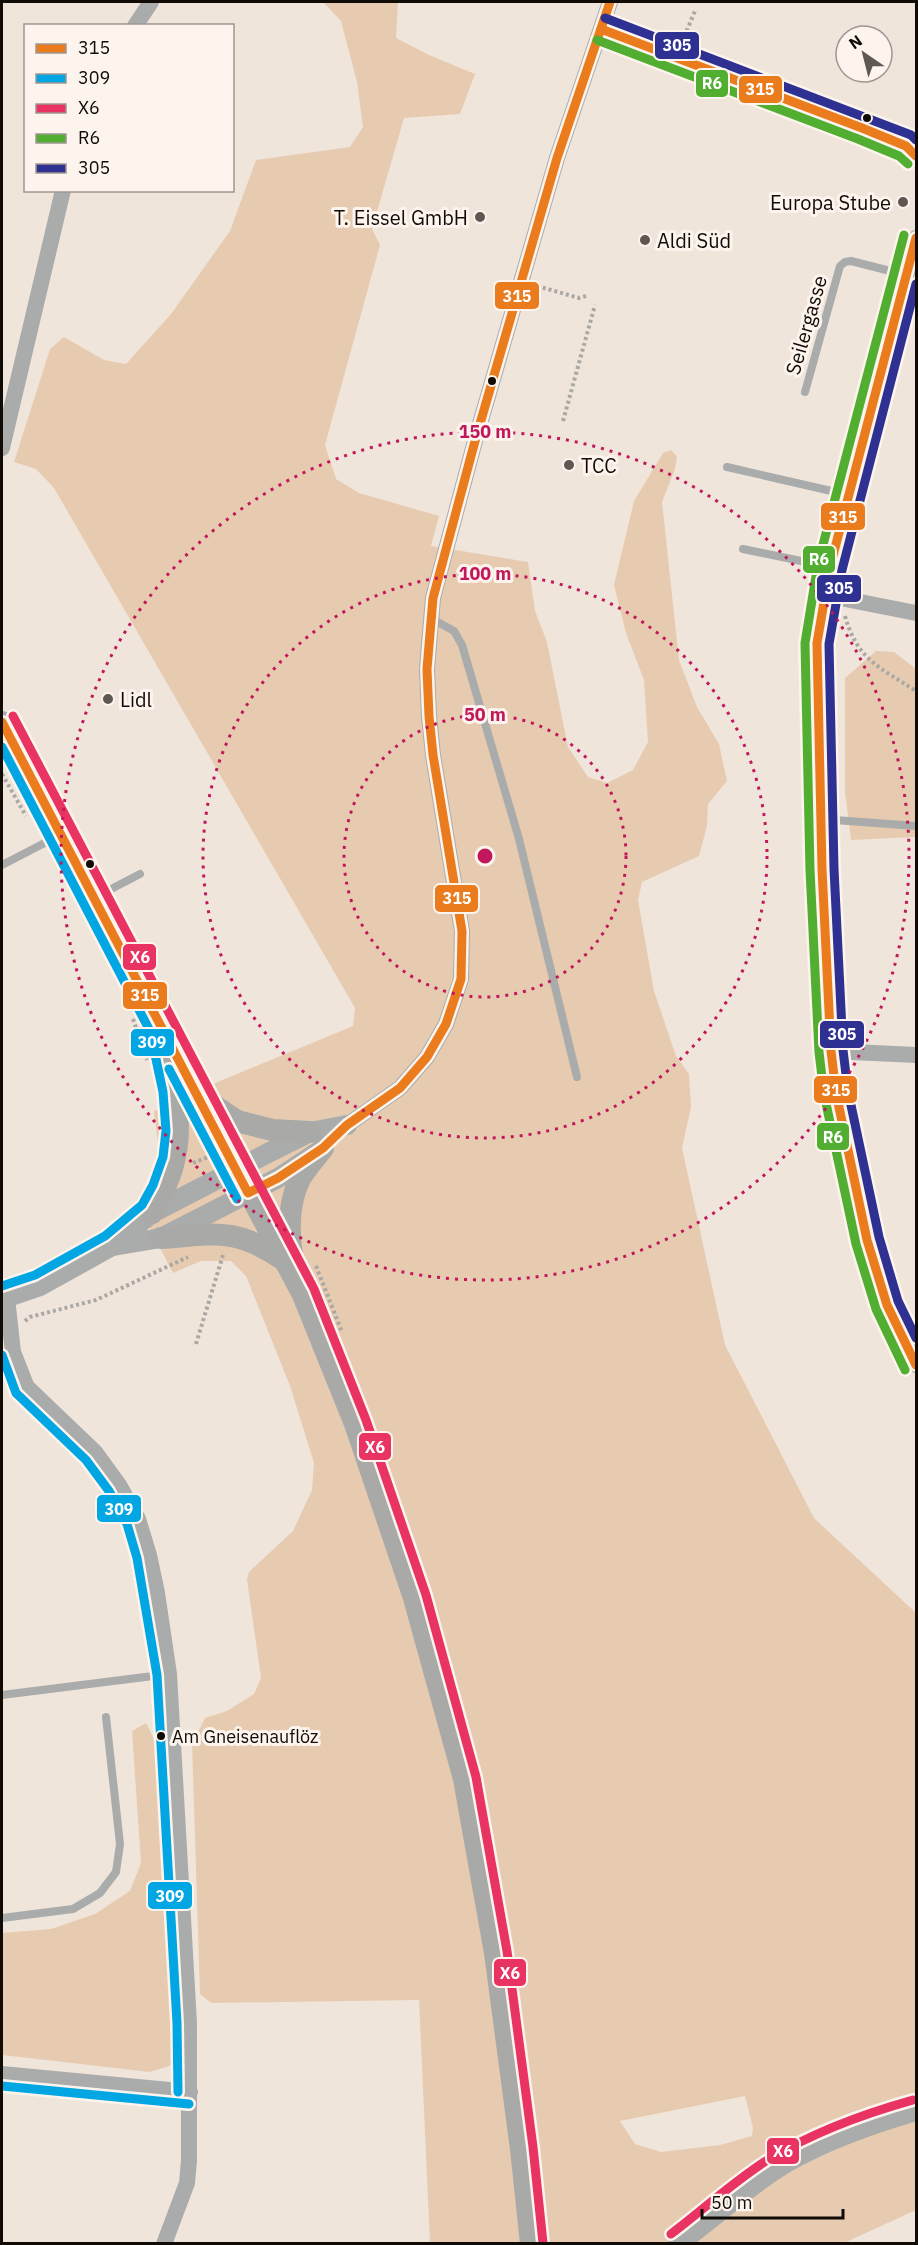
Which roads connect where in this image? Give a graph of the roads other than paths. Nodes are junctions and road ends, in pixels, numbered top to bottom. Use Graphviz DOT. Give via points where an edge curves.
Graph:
graph roads {
  1 [pos="151,2"];
  2 [pos="610,2"];
  3 [pos="136,24"];
  4 [pos="601,29"];
  5 [pos="916,156"];
  6 [pos="63,192"];
  7 [pos="916,238"];
  8 [pos="906,275"];
  9 [pos="805,392"];
  10 [pos="2,448"];
  11 [pos="727,467"];
  12 [pos="850,495"];
  13 [pos="743,549"];
  14 [pos="830,567"];
  15 [pos="833,596"];
  16 [pos="916,613"];
  17 [pos="431,618"];
  18 [pos="2,722"];
  19 [pos="821,819"];
  20 [pos="916,826"];
  21 [pos="52,839"];
  22 [pos="2,865"];
  23 [pos="140,874"];
  24 [pos="94,898"];
  25 [pos="160,1027"];
  26 [pos="831,1051"];
  27 [pos="916,1055"];
  28 [pos="577,1077"];
  29 [pos="196,1094"];
  30 [pos="347,1125"];
  31 [pos="317,1140"];
  32 [pos="236,1170"];
  33 [pos="248,1193"];
  34 [pos="152,1214"];
  35 [pos="161,1238"];
  36 [pos="112,1246"];
  37 [pos="284,1260"];
  38 [pos="303,1295"];
  39 [pos="4,1299"];
  40 [pos="916,1365"];
  41 [pos="4,1367"];
  42 [pos="27,1386"];
  43 [pos="169,1674"];
  44 [pos="2,1695"];
  45 [pos="106,1718"];
  46 [pos="2,1918"];
  47 [pos="2,2074"];
  48 [pos="190,2092"];
  49 [pos="916,2111"];
  50 [pos="164,2244"];
  51 [pos="531,2244"];
  52 [pos="678,2244"];
  1 -- 3 [label="street"];
  2 -- 4 [label="street"];
  4 -- 5 [label="street" via="894,141"];
  4 -- 17 [label="street" via="557,158 475,441"];
  6 -- 10 [label="street"];
  7 -- 8 [label="street"];
  8 -- 9 [label="lane, Seilergasse" via="851,261 840,266"];
  8 -- 12 [label="street"];
  11 -- 12 [label="lane"];
  12 -- 14 [label="street"];
  13 -- 14 [label="lane"];
  14 -- 15 [label="street"];
  15 -- 16 [label="street"];
  15 -- 19 [label="street" via="817,642"];
  17 -- 28 [label="lane" via="454,631 462,645 519,839"];
  17 -- 30 [label="street" via="429,716 462,931 461,979 446,1024 427,1057 400,1088"];
  18 -- 21 [label="main road"];
  19 -- 20 [label="lane"];
  19 -- 26 [label="street"];
  21 -- 22 [label="lane"];
  21 -- 24 [label="main road"];
  23 -- 24 [label="lane"];
  24 -- 25 [label="main road"];
  25 -- 29 [label="main road"];
  25 -- 34 [label="main road" via="175,1090 178,1131 175,1160"];
  26 -- 27 [label="street"];
  26 -- 40 [label="street" via="849,1162 867,1240 887,1305"];
  29 -- 31 [label="main road" via="237,1121"];
  29 -- 32 [label="main road"];
  30 -- 31 [label="street"];
  31 -- 32 [label="street"];
  31 -- 33 [label="street" via="278,1178"];
  31 -- 38 [label="main road" via="298,1182 291,1211 292,1254"];
  32 -- 33 [label="main road"];
  32 -- 34 [label="street"];
  33 -- 35 [label="street"];
  33 -- 37 [label="main road"];
  34 -- 36 [label="street"];
  35 -- 36 [label="street"];
  35 -- 37 [label="main road" via="224,1233 263,1245"];
  36 -- 39 [label="street" via="40,1286"];
  37 -- 38 [label="main road"];
  38 -- 51 [label="main road" via="356,1424 384,1507 414,1598 464,1779 495,1953"];
  39 -- 42 [label="street" via="13,1352"];
  41 -- 42 [label="street"];
  42 -- 43 [label="street" via="95,1452 138,1519 153,1574"];
  43 -- 44 [label="lane"];
  43 -- 48 [label="street"];
  45 -- 46 [label="lane" via="120,1844 116,1872 100,1893 73,1909"];
  47 -- 48 [label="street"];
  48 -- 50 [label="street" via="187,2183"];
  49 -- 52 [label="street" via="822,2145 774,2171"];
}
